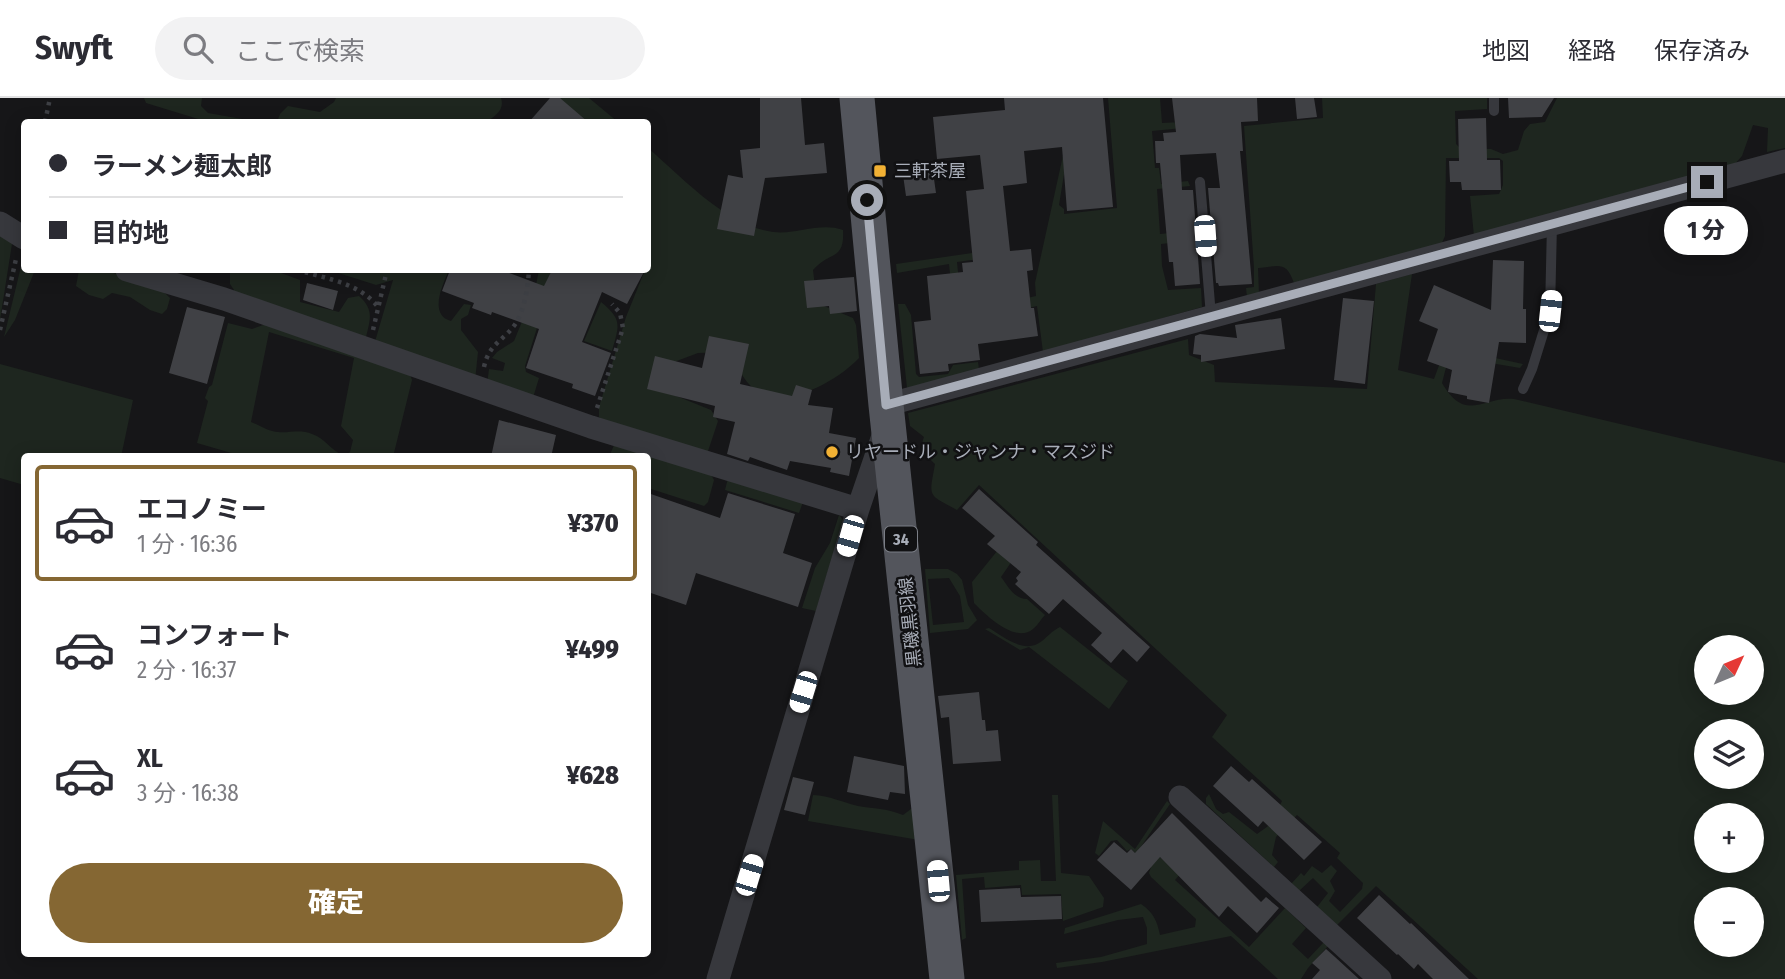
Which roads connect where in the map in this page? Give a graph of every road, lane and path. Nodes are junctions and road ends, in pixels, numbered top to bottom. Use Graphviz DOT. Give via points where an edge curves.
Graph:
graph roads {
  1 [pos="50,98"];
  2 [pos="858,98"];
  3 [pos="1494,98"];
  4 [pos="1494,111"];
  5 [pos="46,119"];
  6 [pos="1785,161"];
  7 [pos="1200,183"];
  8 [pos="0,223"];
  9 [pos="1552,224"];
  10 [pos="21,236"];
  11 [pos="21,245"];
  12 [pos="137,273"];
  13 [pos="306,273"];
  14 [pos="386,273"];
  15 [pos="530,273"];
  16 [pos="612,304"];
  17 [pos="378,307"];
  18 [pos="1211,316"];
  19 [pos="0,330"];
  20 [pos="368,349"];
  21 [pos="479,388"];
  22 [pos="1523,389"];
  23 [pos="887,413"];
  24 [pos="591,427"];
  25 [pos="858,509"];
  26 [pos="1180,797"];
  27 [pos="718,979"];
  28 [pos="947,979"];
  29 [pos="1380,979"];
  1 -- 5 [label="path"];
  2 -- 23 [label="main road, 黒磯黒羽線 / 34"];
  3 -- 4 [label="lane"];
  6 -- 9 [label="street"];
  7 -- 18 [label="lane"];
  8 -- 10 [label="street"];
  9 -- 18 [label="street"];
  9 -- 22 [label="lane" via="1550,311"];
  11 -- 19 [label="path"];
  12 -- 20 [label="street"];
  13 -- 17 [label="path" via="360,290"];
  14 -- 17 [label="path"];
  15 -- 21 [label="path" via="516,323 486,356"];
  16 -- 24 [label="path" via="620,313 623,328"];
  17 -- 20 [label="path"];
  18 -- 23 [label="street"];
  20 -- 21 [label="street"];
  21 -- 24 [label="street"];
  23 -- 25 [label="street"];
  23 -- 28 [label="main road, 黒磯黒羽線 / 34"];
  24 -- 25 [label="street"];
  25 -- 27 [label="street"];
  26 -- 29 [label="street"];
}
